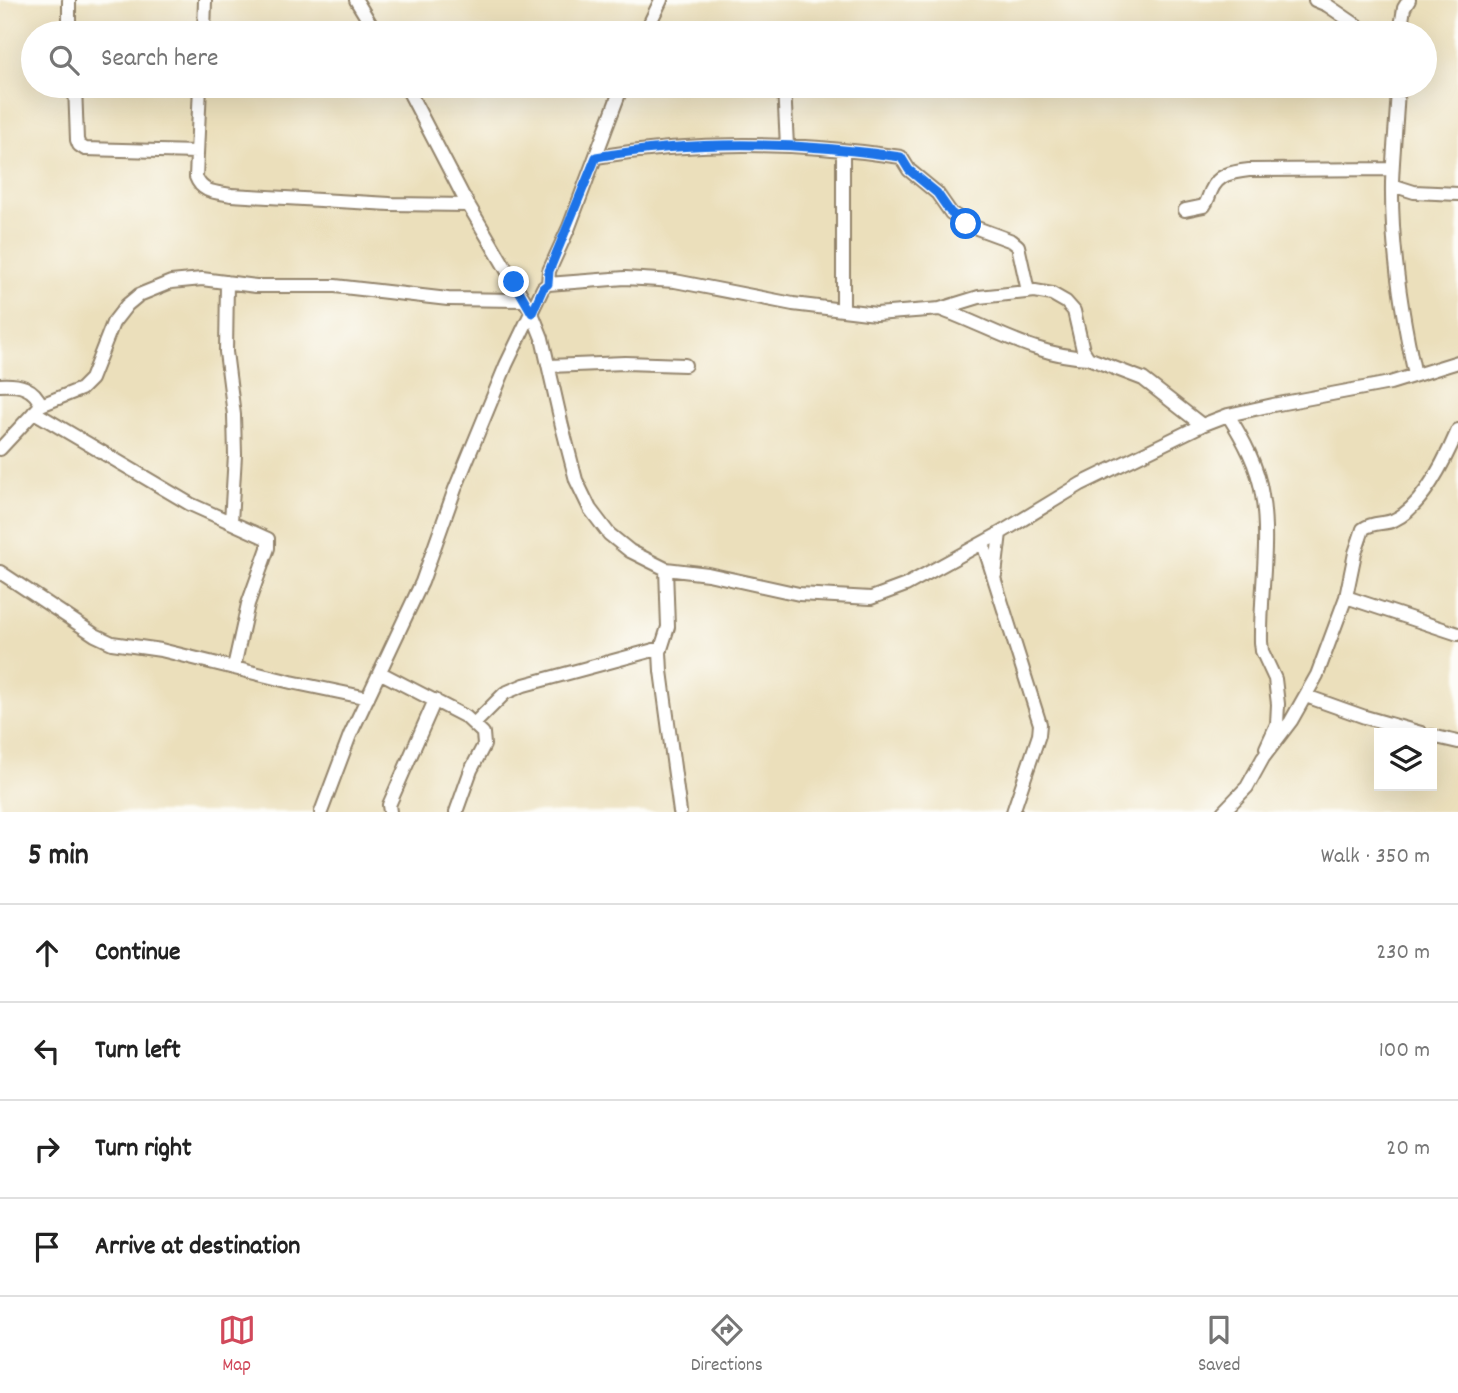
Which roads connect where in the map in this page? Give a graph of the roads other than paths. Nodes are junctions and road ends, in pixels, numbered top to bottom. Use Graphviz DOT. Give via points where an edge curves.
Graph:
graph roads {
  1 [pos="69,0"];
  2 [pos="205,0"];
  3 [pos="356,0"];
  4 [pos="661,0"];
  5 [pos="1315,0"];
  6 [pos="1409,0"];
  7 [pos="69,21"];
  8 [pos="204,21"];
  9 [pos="369,21"];
  10 [pos="651,21"];
  11 [pos="1350,21"];
  12 [pos="1402,21"];
  13 [pos="75,98"];
  14 [pos="199,98"];
  15 [pos="412,98"];
  16 [pos="618,98"];
  17 [pos="785,98"];
  18 [pos="1397,98"];
  19 [pos="787,146"];
  20 [pos="843,150"];
  21 [pos="197,152"];
  22 [pos="596,157"];
  23 [pos="1392,169"];
  24 [pos="1392,185"];
  25 [pos="1458,194"];
  26 [pos="468,205"];
  27 [pos="1185,210"];
  28 [pos="227,282"];
  29 [pos="548,284"];
  30 [pos="1028,291"];
  31 [pos="524,300"];
  32 [pos="843,309"];
  33 [pos="940,309"];
  34 [pos="532,313"];
  35 [pos="1088,358"];
  36 [pos="1458,362"];
  37 [pos="685,365"];
  38 [pos="549,366"];
  39 [pos="1415,375"];
  40 [pos="0,385"];
  41 [pos="37,408"];
  42 [pos="1228,415"];
  43 [pos="1202,425"];
  44 [pos="1458,430"];
  45 [pos="0,449"];
  46 [pos="231,522"];
  47 [pos="1000,533"];
  48 [pos="982,543"];
  49 [pos="666,569"];
  50 [pos="0,572"];
  51 [pos="994,579"];
  52 [pos="1346,597"];
  53 [pos="1458,634"];
  54 [pos="661,648"];
  55 [pos="234,667"];
  56 [pos="381,673"];
  57 [pos="1306,696"];
  58 [pos="368,698"];
  59 [pos="435,701"];
  60 [pos="475,723"];
  61 [pos="1402,728"];
  62 [pos="1437,737"];
  63 [pos="1458,742"];
  64 [pos="1263,758"];
  65 [pos="679,811"];
  66 [pos="321,812"];
  67 [pos="390,812"];
  68 [pos="456,812"];
  69 [pos="1013,812"];
  70 [pos="1223,812"];
  1 -- 7 [label="street"];
  2 -- 8 [label="street"];
  3 -- 9 [label="street"];
  4 -- 10 [label="street"];
  5 -- 11 [label="street"];
  6 -- 12 [label="street"];
  13 -- 21 [label="street" via="77,140 85,149"];
  14 -- 21 [label="street"];
  15 -- 26 [label="street"];
  16 -- 22 [label="street"];
  17 -- 19 [label="street"];
  18 -- 23 [label="street"];
  19 -- 20 [label="street"];
  19 -- 22 [label="street" via="729,144"];
  20 -- 30 [label="street" via="901,157 951,213 974,228 1012,241 1018,246"];
  20 -- 32 [label="street"];
  21 -- 26 [label="street" via="199,185 231,195"];
  22 -- 29 [label="street" via="549,271"];
  23 -- 24 [label="street"];
  23 -- 27 [label="street" via="1234,172 1216,181 1204,206"];
  24 -- 25 [label="street" via="1414,192"];
  24 -- 39 [label="street" via="1397,288"];
  26 -- 31 [label="street"];
  28 -- 31 [label="street" via="335,286 448,299"];
  28 -- 41 [label="street" via="171,282 139,296 114,323 91,379 81,389"];
  28 -- 46 [label="street" via="226,352 236,455"];
  29 -- 32 [label="street" via="625,278 675,281"];
  29 -- 34 [label="street"];
  30 -- 33 [label="street"];
  30 -- 35 [label="street" via="1052,294 1066,302 1074,311"];
  31 -- 34 [label="street"];
  32 -- 33 [label="street" via="876,314"];
  33 -- 35 [label="street" via="1032,348"];
  34 -- 38 [label="street"];
  34 -- 56 [label="street" via="506,365 422,582"];
  35 -- 43 [label="street" via="1143,379"];
  36 -- 39 [label="street"];
  37 -- 38 [label="street"];
  38 -- 49 [label="street" via="576,480 590,509 630,551"];
  39 -- 42 [label="street"];
  40 -- 41 [label="street" via="30,390 37,395"];
  41 -- 45 [label="street"];
  41 -- 46 [label="street" via="190,504"];
  42 -- 43 [label="street"];
  42 -- 64 [label="street" via="1244,440 1262,491 1261,642 1275,679 1279,716"];
  43 -- 47 [label="street" via="1081,484"];
  44 -- 52 [label="street" via="1437,472 1407,512 1391,522 1363,529"];
  46 -- 55 [label="street" via="270,543 248,604"];
  47 -- 48 [label="street"];
  47 -- 51 [label="street"];
  48 -- 49 [label="street" via="906,586 871,598 799,594"];
  48 -- 51 [label="street"];
  49 -- 54 [label="street" via="668,627"];
  50 -- 55 [label="street" via="111,643"];
  51 -- 69 [label="street" via="1040,724"];
  52 -- 53 [label="street"];
  52 -- 57 [label="street"];
  54 -- 60 [label="street" via="524,685 505,693"];
  54 -- 65 [label="street"];
  55 -- 58 [label="street"];
  56 -- 58 [label="street"];
  56 -- 59 [label="street"];
  57 -- 61 [label="street"];
  57 -- 64 [label="street"];
  58 -- 66 [label="street"];
  59 -- 60 [label="street"];
  59 -- 67 [label="street" via="389,805"];
  60 -- 68 [label="street" via="483,733 484,745"];
  62 -- 63 [label="street"];
  64 -- 70 [label="street" via="1247,787"];
}
